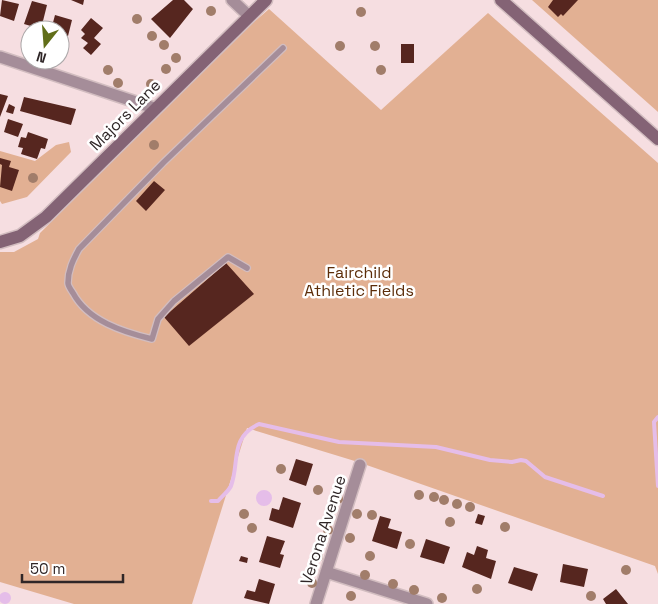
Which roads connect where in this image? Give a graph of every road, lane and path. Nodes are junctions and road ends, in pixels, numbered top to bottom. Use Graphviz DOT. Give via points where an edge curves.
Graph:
graph roads {
  1 [pos="232,0"];
  2 [pos="266,0"];
  3 [pos="501,0"];
  4 [pos="248,16"];
  5 [pos="283,48"];
  6 [pos="0,57"];
  7 [pos="154,108"];
  8 [pos="658,139"];
  9 [pos="0,242"];
  10 [pos="247,268"];
  11 [pos="360,465"];
  12 [pos="326,572"];
  13 [pos="316,604"];
  14 [pos="427,604"];
  1 -- 4 [label="street"];
  2 -- 4 [label="street, Majors Lane"];
  3 -- 8 [label="street"];
  4 -- 7 [label="street, Majors Lane"];
  5 -- 10 [label="lane" via="78,249 71,264 68,284 79,304 94,316 115,328 152,339 158,319 174,301 228,257"];
  6 -- 7 [label="street"];
  7 -- 9 [label="street, Majors Lane" via="35,227"];
  11 -- 12 [label="street, Verona Avenue"];
  12 -- 13 [label="street, Verona Avenue"];
  12 -- 14 [label="street"];
}
